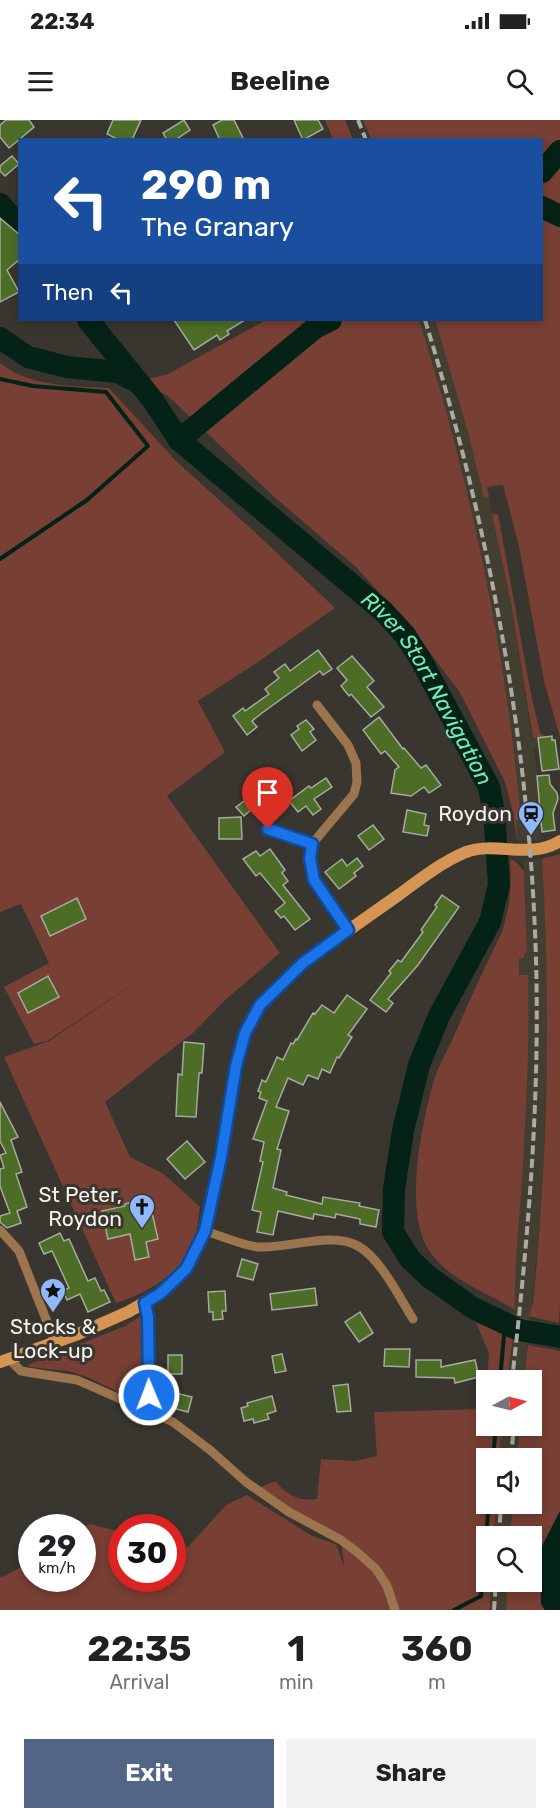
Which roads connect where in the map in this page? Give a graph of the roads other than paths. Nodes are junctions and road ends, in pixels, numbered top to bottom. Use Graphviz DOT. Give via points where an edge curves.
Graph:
graph roads {
  1 [pos="317,705"];
  2 [pos="268,829"];
  3 [pos="560,841"];
  4 [pos="312,844"];
  5 [pos="348,930"];
  6 [pos="0,1230"];
  7 [pos="205,1231"];
  8 [pos="145,1303"];
  9 [pos="413,1319"];
  10 [pos="55,1342"];
  11 [pos="4,1361"];
  12 [pos="150,1411"];
  13 [pos="395,1610"];
  1 -- 4 [label="street" via="348,745 356,763 357,782 354,794"];
  2 -- 4 [label="street"];
  3 -- 5 [label="main road" via="544,848 467,852"];
  4 -- 5 [label="street" via="314,880"];
  5 -- 7 [label="main road" via="287,978 260,1005 245,1033"];
  6 -- 10 [label="street" via="19,1251"];
  7 -- 8 [label="main road" via="186,1269"];
  7 -- 9 [label="street" via="255,1247 324,1241 358,1246 374,1258"];
  8 -- 10 [label="main road"];
  8 -- 12 [label="street"];
  10 -- 11 [label="main road"];
  11 -- 12 [label="street" via="21,1371 77,1380"];
  12 -- 13 [label="street" via="173,1422 289,1512 341,1539 376,1569"];
}
